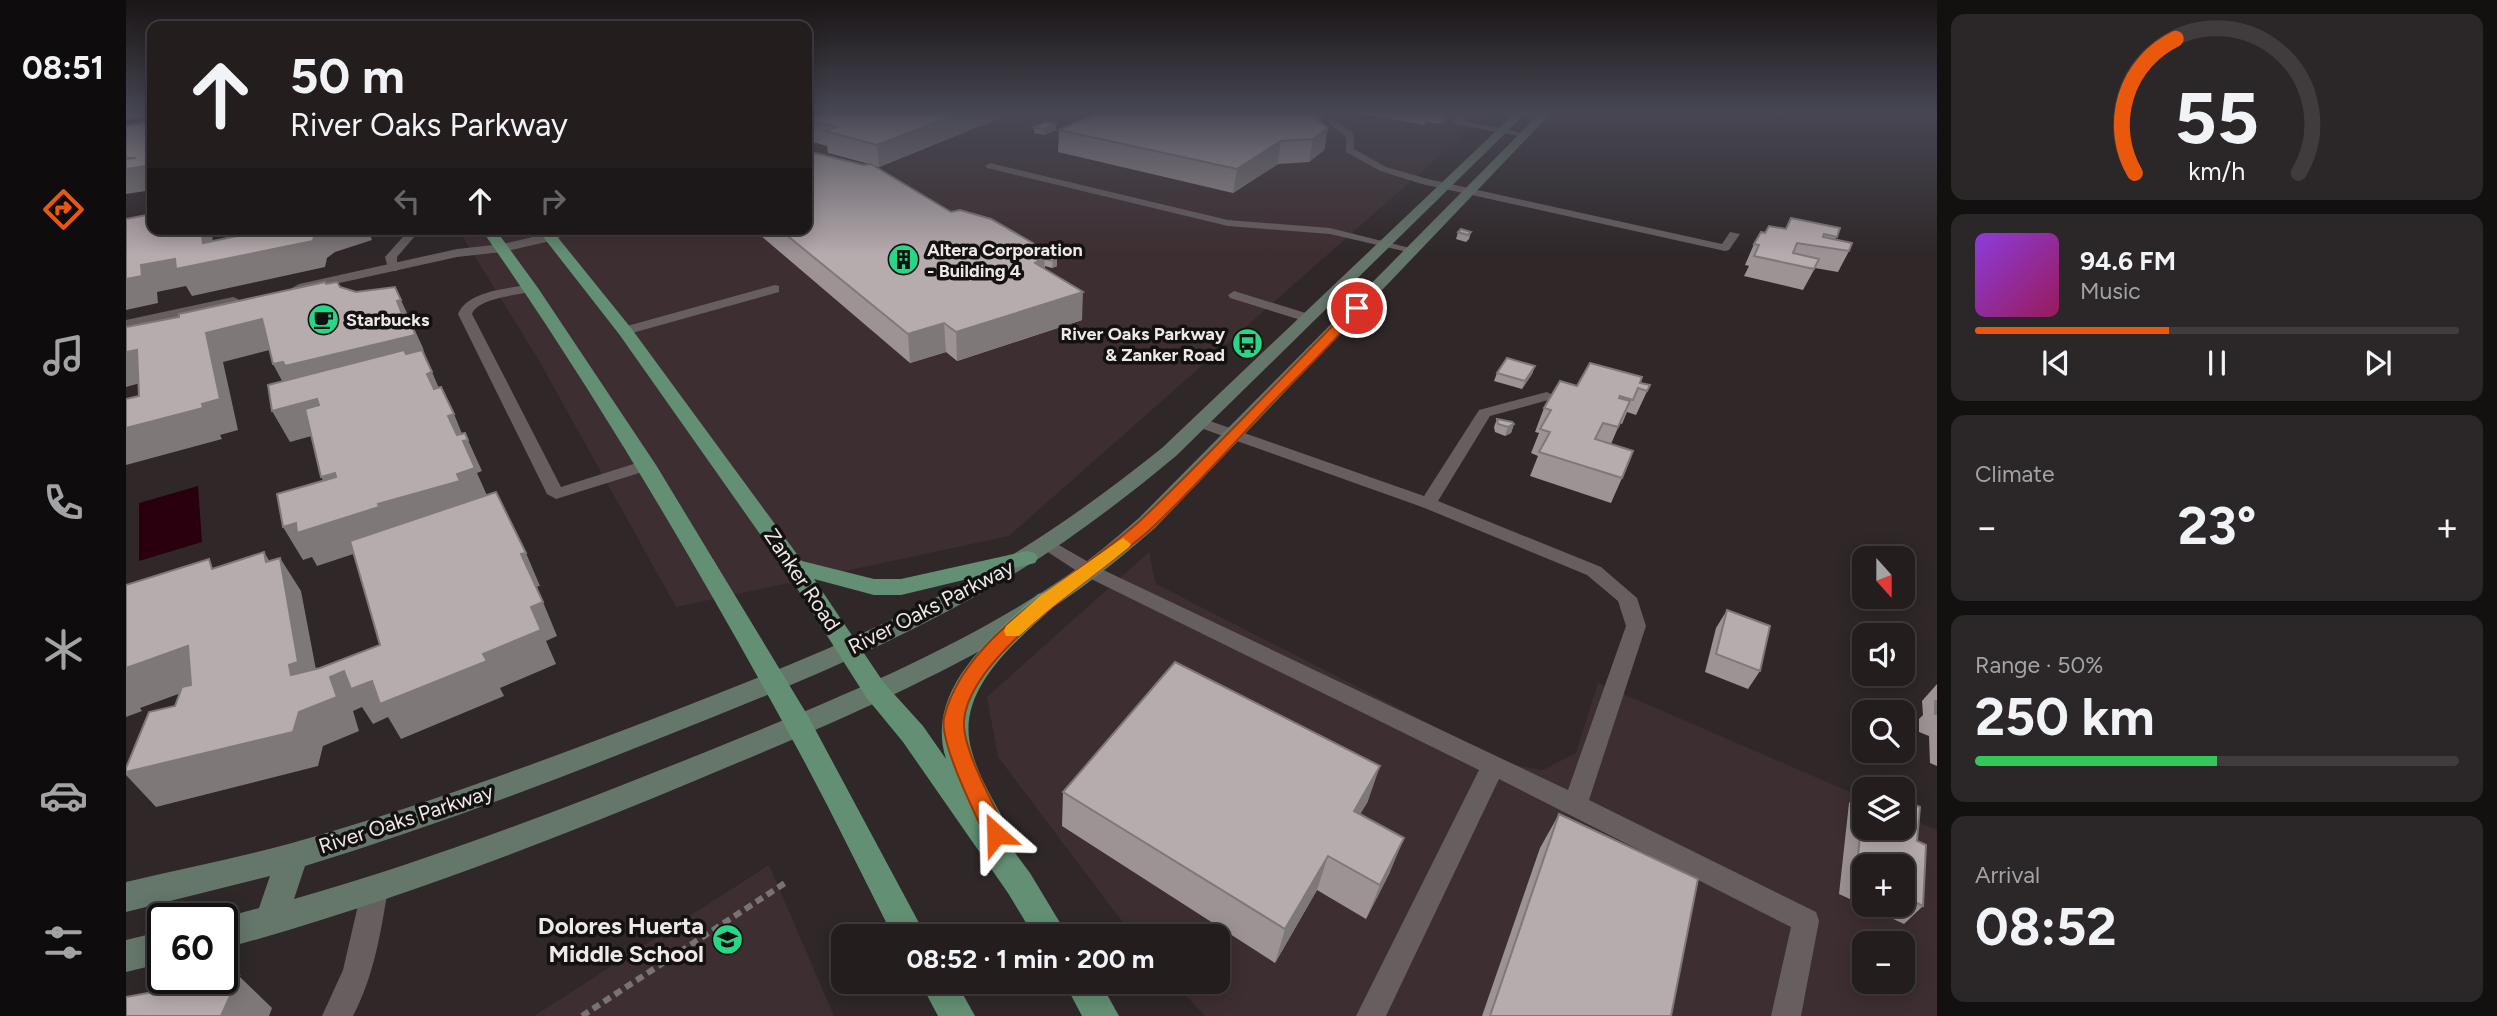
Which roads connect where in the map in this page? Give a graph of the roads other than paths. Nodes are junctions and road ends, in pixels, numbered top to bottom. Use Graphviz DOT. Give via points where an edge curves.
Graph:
graph roads {
  1 [pos="1368,160"];
  2 [pos="1470,160"];
  3 [pos="1499,160"];
  4 [pos="990,166"];
  5 [pos="1443,186"];
  6 [pos="1468,192"];
  7 [pos="1734,234"];
  8 [pos="411,235"];
  9 [pos="492,235"];
  10 [pos="541,235"];
  11 [pos="549,235"];
  12 [pos="1383,243"];
  13 [pos="502,248"];
  14 [pos="1412,250"];
  15 [pos="393,268"];
  16 [pos="531,288"];
  17 [pos="775,289"];
  18 [pos="1234,295"];
  19 [pos="1307,318"];
  20 [pos="126,325"];
  21 [pos="1338,327"];
  22 [pos="625,331"];
  23 [pos="126,342"];
  24 [pos="1547,396"];
  25 [pos="1201,423"];
  26 [pos="1234,436"];
  27 [pos="646,465"];
  28 [pos="1428,503"];
  29 [pos="1036,552"];
  30 [pos="794,566"];
  31 [pos="1090,571"];
  32 [pos="1046,600"];
  33 [pos="849,650"];
  34 [pos="774,683"];
  35 [pos="875,690"];
  36 [pos="798,724"];
  37 [pos="1493,766"];
  38 [pos="1575,805"];
  39 [pos="293,856"];
  40 [pos="1019,883"];
  41 [pos="375,888"];
  42 [pos="126,897"];
  43 [pos="270,922"];
  44 [pos="904,924"];
  45 [pos="1045,924"];
  46 [pos="238,929"];
  47 [pos="147,951"];
  48 [pos="126,956"];
  49 [pos="944,994"];
  50 [pos="1088,994"];
  51 [pos="337,1016"];
  52 [pos="958,1016"];
  53 [pos="1102,1016"];
  54 [pos="1371,1016"];
  55 [pos="1786,1016"];
  1 -- 5 [label="lane"];
  2 -- 5 [label="street, River Oaks Parkway"];
  3 -- 6 [label="street"];
  4 -- 12 [label="lane" via="1228,223 1330,231"];
  5 -- 6 [label="lane"];
  5 -- 12 [label="street, River Oaks Parkway"];
  6 -- 7 [label="lane" via="1725,248"];
  6 -- 14 [label="street"];
  8 -- 15 [label="lane" via="391,257"];
  9 -- 13 [label="main road"];
  10 -- 13 [label="street"];
  11 -- 22 [label="main road, Zanker Road"];
  12 -- 14 [label="lane"];
  12 -- 19 [label="street, River Oaks Parkway"];
  13 -- 15 [label="street"];
  13 -- 15 [label="street" via="464,263 291,297"];
  13 -- 16 [label="main road"];
  14 -- 21 [label="street"];
  16 -- 27 [label="main road"];
  16 -- 27 [label="lane" via="478,300 468,306 466,314 556,494"];
  17 -- 22 [label="lane"];
  18 -- 19 [label="lane"];
  19 -- 21 [label="street"];
  19 -- 25 [label="street, River Oaks Parkway"];
  20 -- 23 [label="street" via="245,307"];
  21 -- 26 [label="street"];
  22 -- 30 [label="main road, Zanker Road"];
  24 -- 28 [label="lane" via="1484,413"];
  25 -- 26 [label="lane"];
  25 -- 29 [label="street, River Oaks Parkway" via="1124,491"];
  26 -- 28 [label="lane"];
  26 -- 31 [label="street" via="1147,523"];
  27 -- 34 [label="main road"];
  28 -- 38 [label="lane" via="1594,570 1627,598 1636,626"];
  29 -- 30 [label="main road" via="901,587 874,587"];
  29 -- 31 [label="lane"];
  29 -- 33 [label="street, River Oaks Parkway" via="956,598"];
  30 -- 33 [label="main road, Zanker Road"];
  31 -- 32 [label="street"];
  31 -- 37 [label="lane"];
  32 -- 35 [label="street"];
  32 -- 40 [label="main road" via="1003,640 973,677 954,720 962,761"];
  33 -- 34 [label="street, River Oaks Parkway"];
  33 -- 35 [label="main road, Zanker Road"];
  34 -- 36 [label="main road"];
  34 -- 39 [label="street, River Oaks Parkway" via="518,781"];
  35 -- 36 [label="street"];
  35 -- 40 [label="main road, Zanker Road" via="913,734"];
  36 -- 41 [label="street" via="600,807"];
  36 -- 44 [label="main road"];
  37 -- 38 [label="lane"];
  37 -- 54 [label="lane"];
  38 -- 55 [label="lane" via="1806,921"];
  39 -- 42 [label="street, River Oaks Parkway"];
  39 -- 43 [label="street"];
  40 -- 45 [label="main road, Zanker Road"];
  41 -- 43 [label="street"];
  41 -- 51 [label="lane" via="362,962"];
  43 -- 46 [label="street"];
  47 -- 48 [label="street"];
  49 -- 52 [label="main road"];
  50 -- 53 [label="main road"];
}
